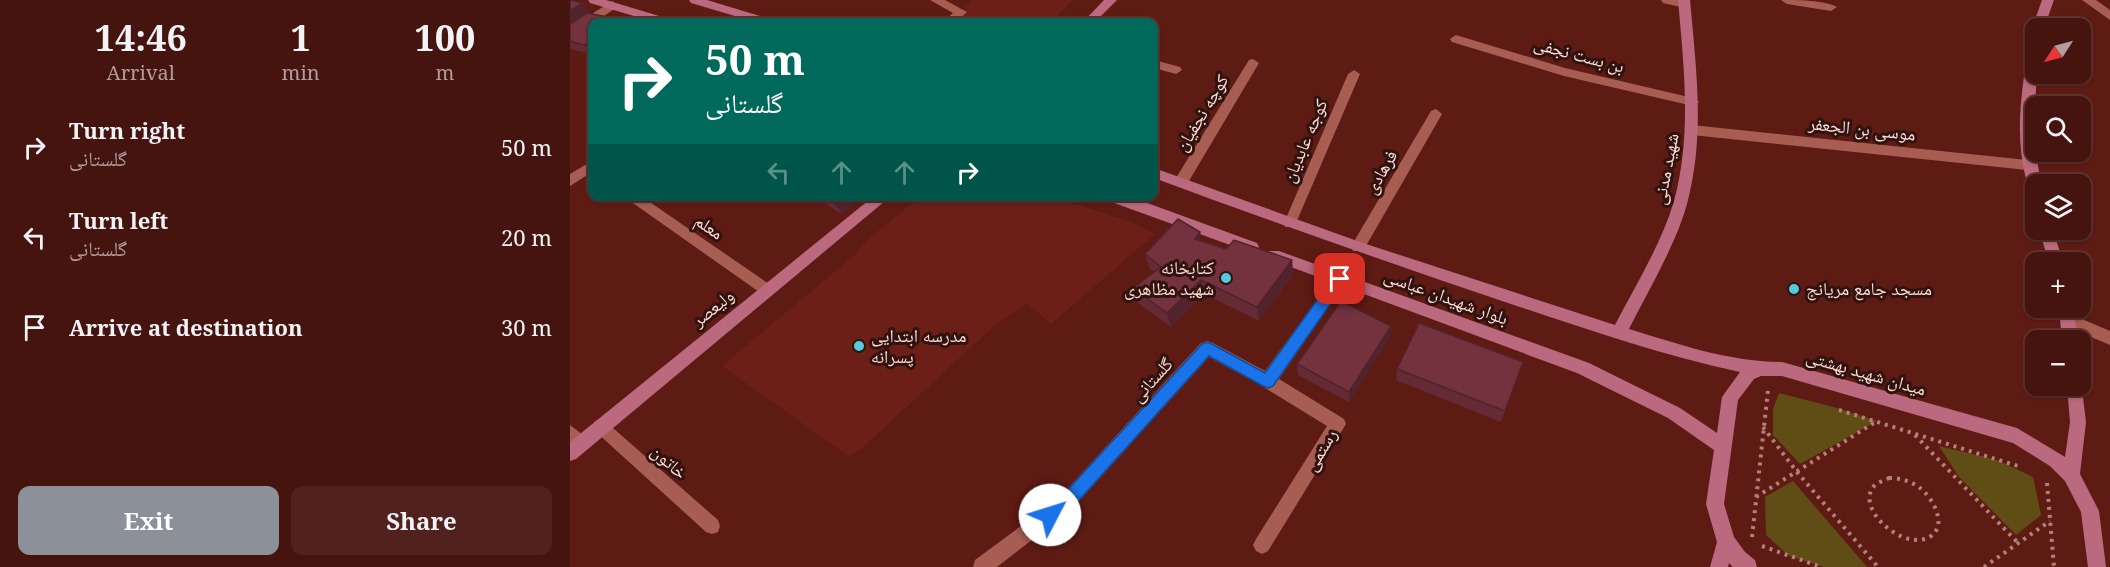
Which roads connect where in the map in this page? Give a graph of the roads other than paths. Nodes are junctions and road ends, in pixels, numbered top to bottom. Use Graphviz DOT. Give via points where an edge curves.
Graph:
graph roads {
  1 [pos="594,0"];
  2 [pos="696,0"];
  3 [pos="936,0"];
  4 [pos="1111,0"];
  5 [pos="1667,0"];
  6 [pos="1787,0"];
  7 [pos="2048,0"];
  8 [pos="2088,0"];
  9 [pos="2102,0"];
  10 [pos="1685,2"];
  11 [pos="2110,4"];
  12 [pos="612,5"];
  13 [pos="1831,7"];
  14 [pos="2110,16"];
  15 [pos="593,18"];
  16 [pos="653,18"];
  17 [pos="753,18"];
  18 [pos="954,18"];
  19 [pos="1093,18"];
  20 [pos="2042,18"];
  21 [pos="588,22"];
  22 [pos="570,34"];
  23 [pos="1456,39"];
  24 [pos="1253,63"];
  25 [pos="1158,65"];
  26 [pos="1176,70"];
  27 [pos="1354,74"];
  28 [pos="2029,84"];
  29 [pos="1694,102"];
  30 [pos="1436,114"];
  31 [pos="1692,130"];
  32 [pos="2028,165"];
  33 [pos="588,171"];
  34 [pos="1158,174"];
  35 [pos="2031,174"];
  36 [pos="570,181"];
  37 [pos="1181,182"];
  38 [pos="637,201"];
  39 [pos="878,201"];
  40 [pos="1125,201"];
  41 [pos="1290,223"];
  42 [pos="1358,247"];
  43 [pos="1340,279"];
  44 [pos="767,290"];
  45 [pos="2074,318"];
  46 [pos="1619,333"];
  47 [pos="2110,338"];
  48 [pos="1761,369"];
  49 [pos="1268,381"];
  50 [pos="2075,396"];
  51 [pos="600,426"];
  52 [pos="574,442"];
  53 [pos="1723,447"];
  54 [pos="2071,475"];
  55 [pos="712,526"];
  56 [pos="1726,542"];
  57 [pos="1262,545"];
  58 [pos="982,567"];
  59 [pos="1719,567"];
  60 [pos="1749,567"];
  61 [pos="2097,567"];
  1 -- 12 [label="main road"];
  2 -- 17 [label="main road"];
  3 -- 18 [label="street" via="961,12"];
  4 -- 19 [label="main road"];
  5 -- 10 [label="street"];
  6 -- 13 [label="street"];
  7 -- 20 [label="main road"];
  8 -- 14 [label="street"];
  9 -- 11 [label="street"];
  10 -- 29 [label="main road, شهید مدنی"];
  12 -- 15 [label="street"];
  12 -- 16 [label="main road"];
  21 -- 22 [label="street"];
  23 -- 29 [label="street, بن بست نجفی" via="1564,72"];
  24 -- 37 [label="street, کوچه نجفیان"];
  25 -- 26 [label="street"];
  27 -- 41 [label="lane, کوجه عابدیان"];
  28 -- 32 [label="main road"];
  29 -- 31 [label="main road, شهید مدنی"];
  30 -- 42 [label="street, فرهادی"];
  31 -- 32 [label="street, موسی بن الجعفر"];
  31 -- 46 [label="main road, شهید مدنی" via="1682,201"];
  32 -- 35 [label="main road"];
  33 -- 36 [label="street"];
  34 -- 37 [label="main road, بلوار شهیدان عباسی"];
  37 -- 41 [label="main road, بلوار شهیدان عباسی"];
  38 -- 44 [label="street, معلم"];
  39 -- 44 [label="main road, ولیعصر"];
  40 -- 43 [label="main road, بلوار شهیدان عباسی"];
  41 -- 42 [label="main road, بلوار شهیدان عباسی"];
  42 -- 46 [label="main road, بلوار شهیدان عباسی"];
  43 -- 49 [label="street"];
  43 -- 53 [label="main road, بلوار شهیدان عباسی" via="1583,368 1674,413"];
  44 -- 51 [label="main road, ولیعصر"];
  45 -- 47 [label="street"];
  46 -- 48 [label="main road, بلوار شهیدان عباسی"];
  48 -- 53 [label="main road" via="1748,374 1730,397"];
  48 -- 54 [label="main road, میدان شهید بهشتی" via="1782,369 2017,436 2056,460"];
  49 -- 57 [label="street, رستمی" via="1338,424"];
  49 -- 58 [label="street, گلستانی" via="1207,348 1066,502"];
  50 -- 54 [label="main road" via="2078,422"];
  51 -- 52 [label="main road, ولیعصر"];
  51 -- 55 [label="lane, خاتون"];
  53 -- 56 [label="main road" via="1715,504"];
  54 -- 61 [label="main road, میدان شهید بهشتی" via="2090,511"];
  56 -- 59 [label="main road"];
  56 -- 60 [label="main road"];
}
